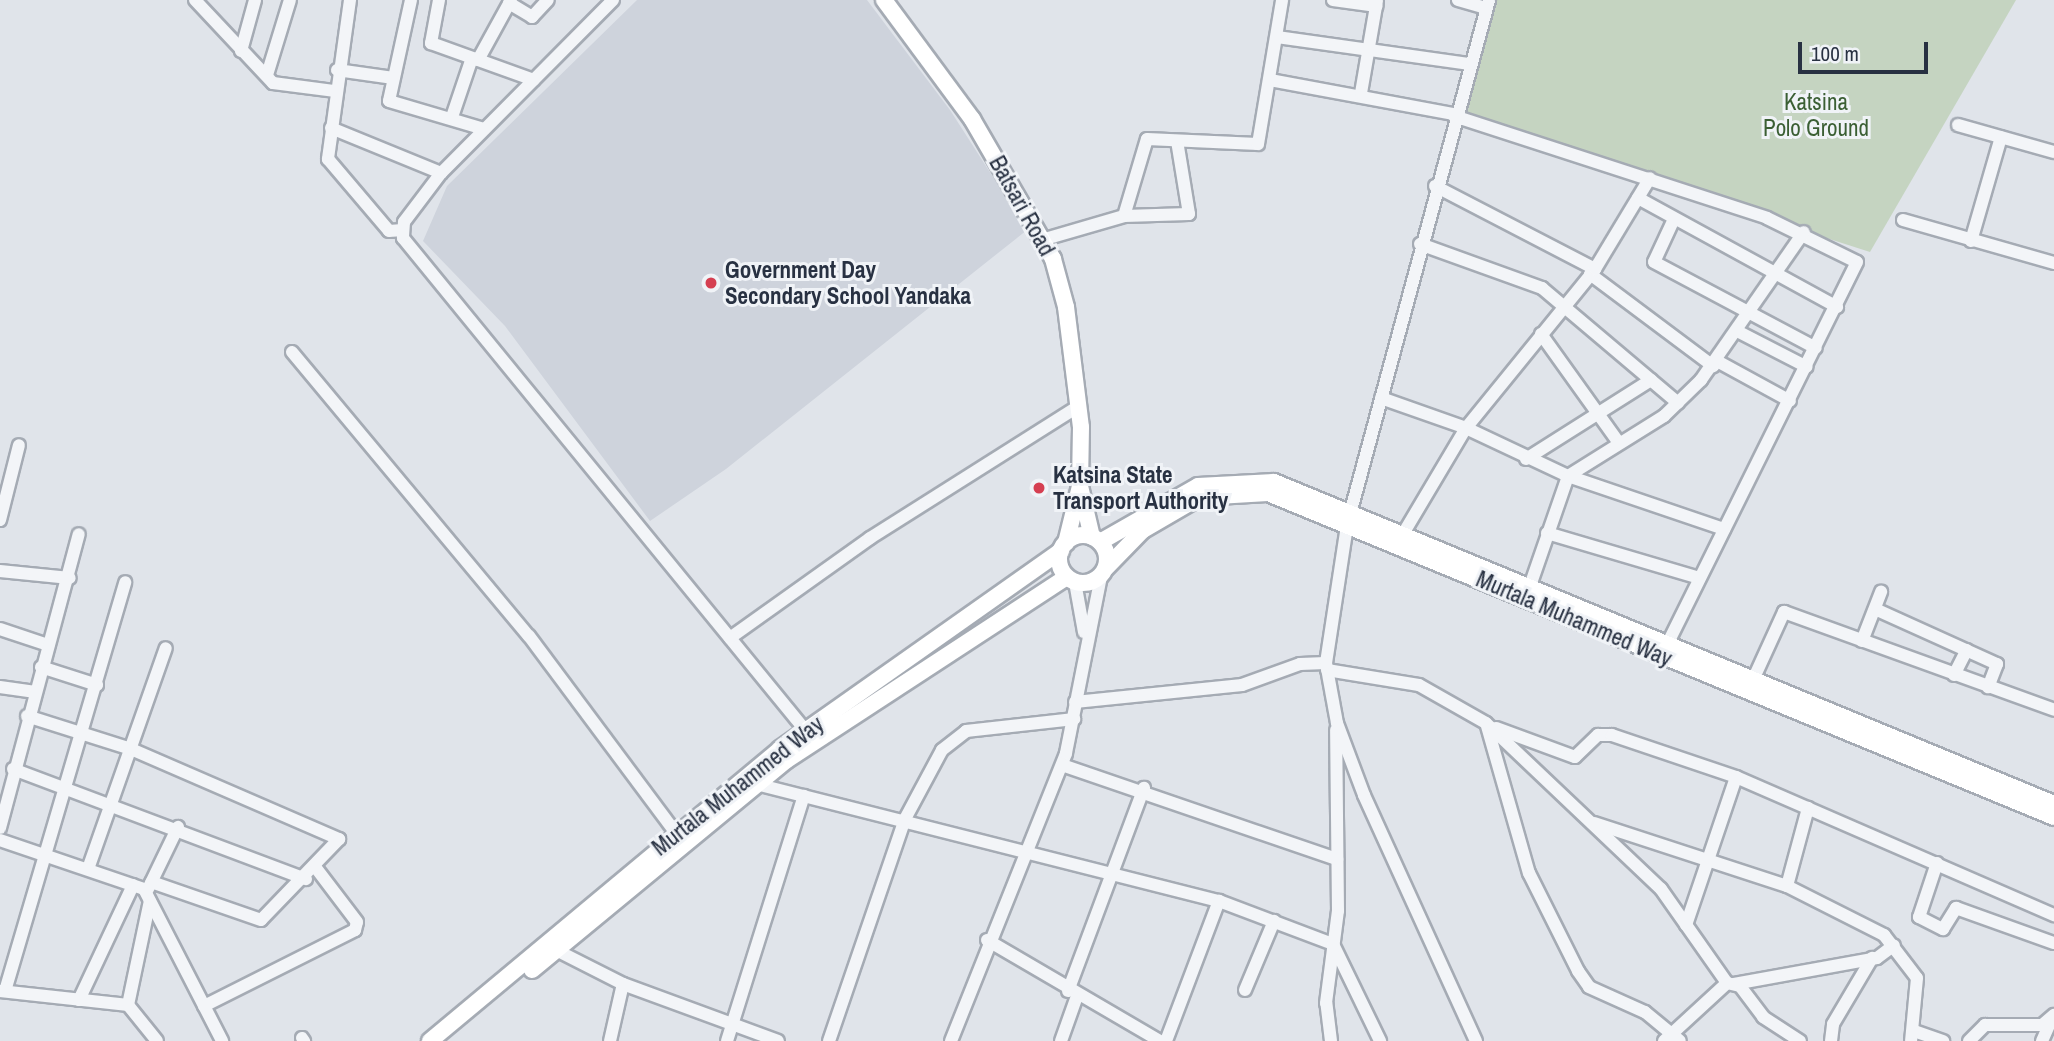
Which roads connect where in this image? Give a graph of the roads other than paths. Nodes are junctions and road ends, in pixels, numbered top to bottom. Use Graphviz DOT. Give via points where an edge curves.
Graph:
graph roads {
  1 [pos="195,0"];
  2 [pos="255,0"];
  3 [pos="290,0"];
  4 [pos="350,0"];
  5 [pos="411,0"];
  6 [pos="439,0"];
  7 [pos="548,0"];
  8 [pos="613,0"];
  9 [pos="884,0"];
  10 [pos="1282,0"];
  11 [pos="1334,0"];
  12 [pos="1458,0"];
  13 [pos="510,1"];
  14 [pos="1377,3"];
  15 [pos="1488,4"];
  16 [pos="1276,37"];
  17 [pos="1371,46"];
  18 [pos="241,51"];
  19 [pos="475,59"];
  20 [pos="1470,64"];
  21 [pos="337,70"];
  22 [pos="267,75"];
  23 [pos="393,78"];
  24 [pos="534,79"];
  25 [pos="1270,80"];
  26 [pos="335,91"];
  27 [pos="1361,93"];
  28 [pos="1454,115"];
  29 [pos="452,117"];
  30 [pos="1958,125"];
  31 [pos="331,128"];
  32 [pos="484,130"];
  33 [pos="2000,137"];
  34 [pos="1178,141"];
  35 [pos="2054,152"];
  36 [pos="441,173"];
  37 [pos="1650,178"];
  38 [pos="1435,186"];
  39 [pos="1638,198"];
  40 [pos="1124,216"];
  41 [pos="1674,219"];
  42 [pos="1903,220"];
  43 [pos="403,230"];
  44 [pos="1804,232"];
  45 [pos="1045,239"];
  46 [pos="1971,241"];
  47 [pos="1420,244"];
  48 [pos="2054,263"];
  49 [pos="1592,271"];
  50 [pos="1777,274"];
  51 [pos="1566,304"];
  52 [pos="1837,307"];
  53 [pos="1752,313"];
  54 [pos="1739,332"];
  55 [pos="1541,334"];
  56 [pos="1816,348"];
  57 [pos="292,352"];
  58 [pos="1715,364"];
  59 [pos="1807,367"];
  60 [pos="1651,380"];
  61 [pos="1381,398"];
  62 [pos="1790,401"];
  63 [pos="1678,403"];
  64 [pos="1079,406"];
  65 [pos="1598,413"];
  66 [pos="1466,428"];
  67 [pos="1619,443"];
  68 [pos="19,445"];
  69 [pos="1526,459"];
  70 [pos="1568,476"];
  71 [pos="1080,486"];
  72 [pos="1349,519"];
  73 [pos="0,520"];
  74 [pos="1724,529"];
  75 [pos="1547,533"];
  76 [pos="79,534"];
  77 [pos="1403,534"];
  78 [pos="1096,539"];
  79 [pos="1063,547"];
  80 [pos="0,570"];
  81 [pos="1103,572"];
  82 [pos="70,578"];
  83 [pos="1700,578"];
  84 [pos="1071,579"];
  85 [pos="125,582"];
  86 [pos="1530,586"];
  87 [pos="1881,592"];
  88 [pos="1875,609"];
  89 [pos="0,629"];
  90 [pos="1085,635"];
  91 [pos="730,638"];
  92 [pos="1861,641"];
  93 [pos="48,645"];
  94 [pos="1667,645"];
  95 [pos="166,648"];
  96 [pos="1967,650"];
  97 [pos="1326,666"];
  98 [pos="41,667"];
  99 [pos="1954,675"];
  100 [pos="1753,680"];
  101 [pos="97,685"];
  102 [pos="0,687"];
  103 [pos="1988,687"];
  104 [pos="34,692"];
  105 [pos="1075,702"];
  106 [pos="2054,710"];
  107 [pos="27,716"];
  108 [pos="1074,719"];
  109 [pos="1336,723"];
  110 [pos="1486,723"];
  111 [pos="806,731"];
  112 [pos="84,733"];
  113 [pos="1903,748"];
  114 [pos="131,749"];
  115 [pos="1062,765"];
  116 [pos="13,769"];
  117 [pos="1736,777"];
  118 [pos="756,784"];
  119 [pos="69,785"];
  120 [pos="1144,788"];
  121 [pos="804,796"];
  122 [pos="111,802"];
  123 [pos="2054,804"];
  124 [pos="1808,808"];
  125 [pos="2054,817"];
  126 [pos="905,820"];
  127 [pos="1591,822"];
  128 [pos="178,827"];
  129 [pos="0,828"];
  130 [pos="675,832"];
  131 [pos="0,840"];
  132 [pos="1027,848"];
  133 [pos="50,856"];
  134 [pos="1337,859"];
  135 [pos="1707,860"];
  136 [pos="1937,863"];
  137 [pos="316,868"];
  138 [pos="88,869"];
  139 [pos="1114,873"];
  140 [pos="306,879"];
  141 [pos="133,884"];
  142 [pos="1787,886"];
  143 [pos="149,892"];
  144 [pos="1219,901"];
  145 [pos="2054,915"];
  146 [pos="1274,921"];
  147 [pos="1686,925"];
  148 [pos="987,940"];
  149 [pos="2054,943"];
  150 [pos="1334,944"];
  151 [pos="1894,945"];
  152 [pos="556,950"];
  153 [pos="1872,958"];
  154 [pos="1731,983"];
  155 [pos="623,984"];
  156 [pos="1245,990"];
  157 [pos="3,991"];
  158 [pos="1072,994"];
  159 [pos="79,1000"];
  160 [pos="128,1005"];
  161 [pos="204,1006"];
  162 [pos="2054,1015"];
  163 [pos="732,1023"];
  164 [pos="1912,1036"];
  165 [pos="1672,1039"];
  166 [pos="157,1041"];
  167 [pos="222,1041"];
  168 [pos="430,1041"];
  169 [pos="447,1041"];
  170 [pos="610,1041"];
  171 [pos="727,1041"];
  172 [pos="778,1041"];
  173 [pos="829,1041"];
  174 [pos="951,1041"];
  175 [pos="1061,1041"];
  176 [pos="1163,1041"];
  177 [pos="1331,1041"];
  178 [pos="1380,1041"];
  179 [pos="1476,1041"];
  180 [pos="1800,1041"];
  181 [pos="1831,1041"];
  182 [pos="1943,1041"];
  183 [pos="1969,1041"];
  184 [pos="2042,1041"];
  1 -- 18 [label="street"];
  2 -- 18 [label="street"];
  3 -- 22 [label="street"];
  4 -- 21 [label="street"];
  5 -- 23 [label="street"];
  6 -- 19 [label="street" via="432,43"];
  7 -- 13 [label="street" via="532,18"];
  8 -- 24 [label="street"];
  9 -- 45 [label="main road, Batsari Road" via="972,120"];
  10 -- 16 [label="street"];
  11 -- 14 [label="street"];
  12 -- 15 [label="street"];
  13 -- 19 [label="street"];
  14 -- 17 [label="street"];
  15 -- 20 [label="street"];
  16 -- 17 [label="street"];
  16 -- 25 [label="street"];
  17 -- 20 [label="street"];
  17 -- 27 [label="street"];
  18 -- 22 [label="street"];
  19 -- 24 [label="street"];
  19 -- 29 [label="street"];
  20 -- 28 [label="street"];
  21 -- 23 [label="street"];
  21 -- 26 [label="street"];
  22 -- 26 [label="street" via="273,83"];
  23 -- 29 [label="street" via="389,101"];
  24 -- 32 [label="street"];
  25 -- 27 [label="street"];
  25 -- 34 [label="street" via="1255,146"];
  26 -- 31 [label="street"];
  27 -- 28 [label="street"];
  28 -- 37 [label="street"];
  28 -- 38 [label="street"];
  29 -- 32 [label="street"];
  30 -- 33 [label="street"];
  31 -- 36 [label="street"];
  31 -- 43 [label="street" via="328,159 389,231"];
  32 -- 36 [label="street"];
  33 -- 35 [label="street"];
  33 -- 46 [label="street"];
  34 -- 40 [label="street" via="1144,142"];
  34 -- 40 [label="street" via="1191,212"];
  36 -- 43 [label="street"];
  37 -- 39 [label="street"];
  37 -- 44 [label="street"];
  38 -- 47 [label="street"];
  38 -- 49 [label="street"];
  39 -- 41 [label="street"];
  39 -- 49 [label="street"];
  40 -- 45 [label="street"];
  41 -- 50 [label="street"];
  41 -- 53 [label="street" via="1652,260"];
  42 -- 46 [label="street"];
  43 -- 91 [label="street"];
  44 -- 50 [label="street"];
  44 -- 52 [label="street" via="1857,262"];
  45 -- 64 [label="main road, Batsari Road" via="1066,307"];
  46 -- 48 [label="street"];
  47 -- 51 [label="street" via="1536,285"];
  47 -- 61 [label="street"];
  49 -- 51 [label="street"];
  49 -- 58 [label="street"];
  50 -- 52 [label="street"];
  50 -- 53 [label="street"];
  51 -- 55 [label="street"];
  51 -- 60 [label="street"];
  52 -- 56 [label="street"];
  53 -- 54 [label="street"];
  53 -- 56 [label="street"];
  54 -- 58 [label="street"];
  54 -- 59 [label="street"];
  55 -- 65 [label="street"];
  55 -- 66 [label="street"];
  56 -- 59 [label="street"];
  57 -- 130 [label="street" via="529,636"];
  58 -- 62 [label="street"];
  58 -- 63 [label="street"];
  59 -- 62 [label="street"];
  60 -- 63 [label="street"];
  60 -- 65 [label="street"];
  61 -- 66 [label="street"];
  61 -- 72 [label="street"];
  62 -- 74 [label="street"];
  63 -- 67 [label="street"];
  64 -- 71 [label="main road, Batsari Road"];
  64 -- 91 [label="street" via="870,538"];
  65 -- 67 [label="street"];
  65 -- 69 [label="street"];
  66 -- 69 [label="street"];
  66 -- 77 [label="street"];
  67 -- 70 [label="street"];
  68 -- 73 [label="street"];
  69 -- 70 [label="street"];
  70 -- 74 [label="street"];
  70 -- 75 [label="street"];
  71 -- 78 [label="main road"];
  71 -- 79 [label="main road"];
  72 -- 77 [label="main road"];
  72 -- 78 [label="main road" via="1274,482 1217,481 1178,494"];
  72 -- 81 [label="main road, Murtala Muhammed Way" via="1268,493 1219,491 1143,530"];
  72 -- 97 [label="street"];
  72 -- 113 [label="main road, Murtala Muhammed Way"];
  74 -- 83 [label="street"];
  75 -- 83 [label="street"];
  75 -- 86 [label="street"];
  76 -- 82 [label="street"];
  77 -- 86 [label="main road"];
  78 -- 79 [label="main road"];
  78 -- 81 [label="main road"];
  79 -- 84 [label="main road"];
  79 -- 111 [label="main road, Murtala Muhammed Way"];
  80 -- 82 [label="street"];
  81 -- 84 [label="main road"];
  81 -- 90 [label="street"];
  82 -- 93 [label="street"];
  83 -- 94 [label="street"];
  84 -- 90 [label="street"];
  84 -- 118 [label="main road, Murtala Muhammed Way"];
  85 -- 101 [label="street"];
  86 -- 94 [label="main road"];
  87 -- 88 [label="street"];
  88 -- 92 [label="street"];
  88 -- 96 [label="street"];
  89 -- 93 [label="street"];
  90 -- 105 [label="street"];
  91 -- 111 [label="street"];
  92 -- 99 [label="street"];
  92 -- 100 [label="street" via="1780,613"];
  93 -- 98 [label="street"];
  94 -- 100 [label="main road"];
  95 -- 114 [label="street"];
  96 -- 99 [label="street"];
  96 -- 103 [label="street" via="1998,665"];
  97 -- 105 [label="street" via="1300,664 1242,685"];
  97 -- 109 [label="street"];
  97 -- 110 [label="street" via="1419,685"];
  98 -- 101 [label="street"];
  98 -- 104 [label="street"];
  99 -- 103 [label="street"];
  100 -- 113 [label="main road"];
  101 -- 112 [label="street"];
  102 -- 104 [label="street"];
  103 -- 106 [label="street"];
  104 -- 107 [label="street"];
  105 -- 108 [label="street"];
  107 -- 112 [label="street"];
  107 -- 116 [label="street"];
  108 -- 115 [label="street"];
  108 -- 126 [label="street" via="966,731 942,750"];
  109 -- 134 [label="street"];
  109 -- 179 [label="street" via="1418,923"];
  110 -- 117 [label="street" via="1553,754 1575,757 1604,733"];
  110 -- 127 [label="street"];
  110 -- 165 [label="street" via="1513,802 1528,873 1578,971 1589,987 1645,1012"];
  111 -- 130 [label="main road, Murtala Muhammed Way"];
  112 -- 114 [label="street"];
  112 -- 119 [label="street"];
  113 -- 123 [label="main road" via="1932,754"];
  113 -- 125 [label="main road, Murtala Muhammed Way"];
  114 -- 122 [label="street"];
  114 -- 137 [label="street" via="337,835"];
  115 -- 120 [label="street"];
  115 -- 132 [label="street"];
  116 -- 119 [label="street"];
  116 -- 129 [label="street"];
  117 -- 124 [label="street"];
  117 -- 135 [label="street"];
  118 -- 121 [label="street"];
  118 -- 152 [label="main road, Murtala Muhammed Way"];
  119 -- 122 [label="street"];
  119 -- 133 [label="street"];
  120 -- 134 [label="street"];
  120 -- 139 [label="street"];
  121 -- 126 [label="street"];
  121 -- 163 [label="street"];
  122 -- 128 [label="street"];
  122 -- 138 [label="street"];
  124 -- 136 [label="street"];
  124 -- 142 [label="street"];
  126 -- 132 [label="street"];
  126 -- 173 [label="street"];
  127 -- 135 [label="street"];
  127 -- 147 [label="street" via="1661,889"];
  128 -- 140 [label="street"];
  128 -- 143 [label="street"];
  130 -- 168 [label="main road, Murtala Muhammed Way"];
  131 -- 133 [label="street"];
  132 -- 139 [label="street"];
  132 -- 148 [label="street"];
  133 -- 138 [label="street"];
  133 -- 157 [label="street"];
  134 -- 150 [label="street"];
  135 -- 142 [label="street"];
  135 -- 147 [label="street"];
  136 -- 145 [label="street"];
  136 -- 149 [label="street" via="1919,917 1943,929 1956,908"];
  137 -- 140 [label="street"];
  137 -- 161 [label="street" via="357,922 355,930"];
  138 -- 141 [label="street"];
  139 -- 144 [label="street"];
  139 -- 158 [label="street"];
  140 -- 143 [label="street" via="261,920"];
  141 -- 143 [label="street"];
  141 -- 159 [label="street"];
  142 -- 151 [label="street" via="1861,920"];
  143 -- 160 [label="street"];
  143 -- 161 [label="street"];
  144 -- 146 [label="street"];
  144 -- 176 [label="street"];
  146 -- 150 [label="street"];
  146 -- 156 [label="street"];
  147 -- 154 [label="street"];
  148 -- 158 [label="street"];
  148 -- 174 [label="street"];
  150 -- 177 [label="street" via="1326,985"];
  150 -- 178 [label="street"];
  151 -- 153 [label="street"];
  151 -- 164 [label="street" via="1917,978"];
  152 -- 155 [label="street"];
  152 -- 169 [label="main road, Murtala Muhammed Way"];
  153 -- 154 [label="street"];
  153 -- 181 [label="street" via="1833,1024"];
  154 -- 165 [label="street"];
  154 -- 180 [label="street" via="1763,1017"];
  155 -- 163 [label="street"];
  155 -- 170 [label="street"];
  157 -- 159 [label="street"];
  158 -- 175 [label="street"];
  158 -- 176 [label="street"];
  159 -- 160 [label="street"];
  160 -- 166 [label="street"];
  161 -- 167 [label="street"];
  162 -- 183 [label="street" via="2042,1025 1984,1025"];
  162 -- 184 [label="street"];
  163 -- 171 [label="street"];
  163 -- 172 [label="street"];
  164 -- 182 [label="street"];
}
